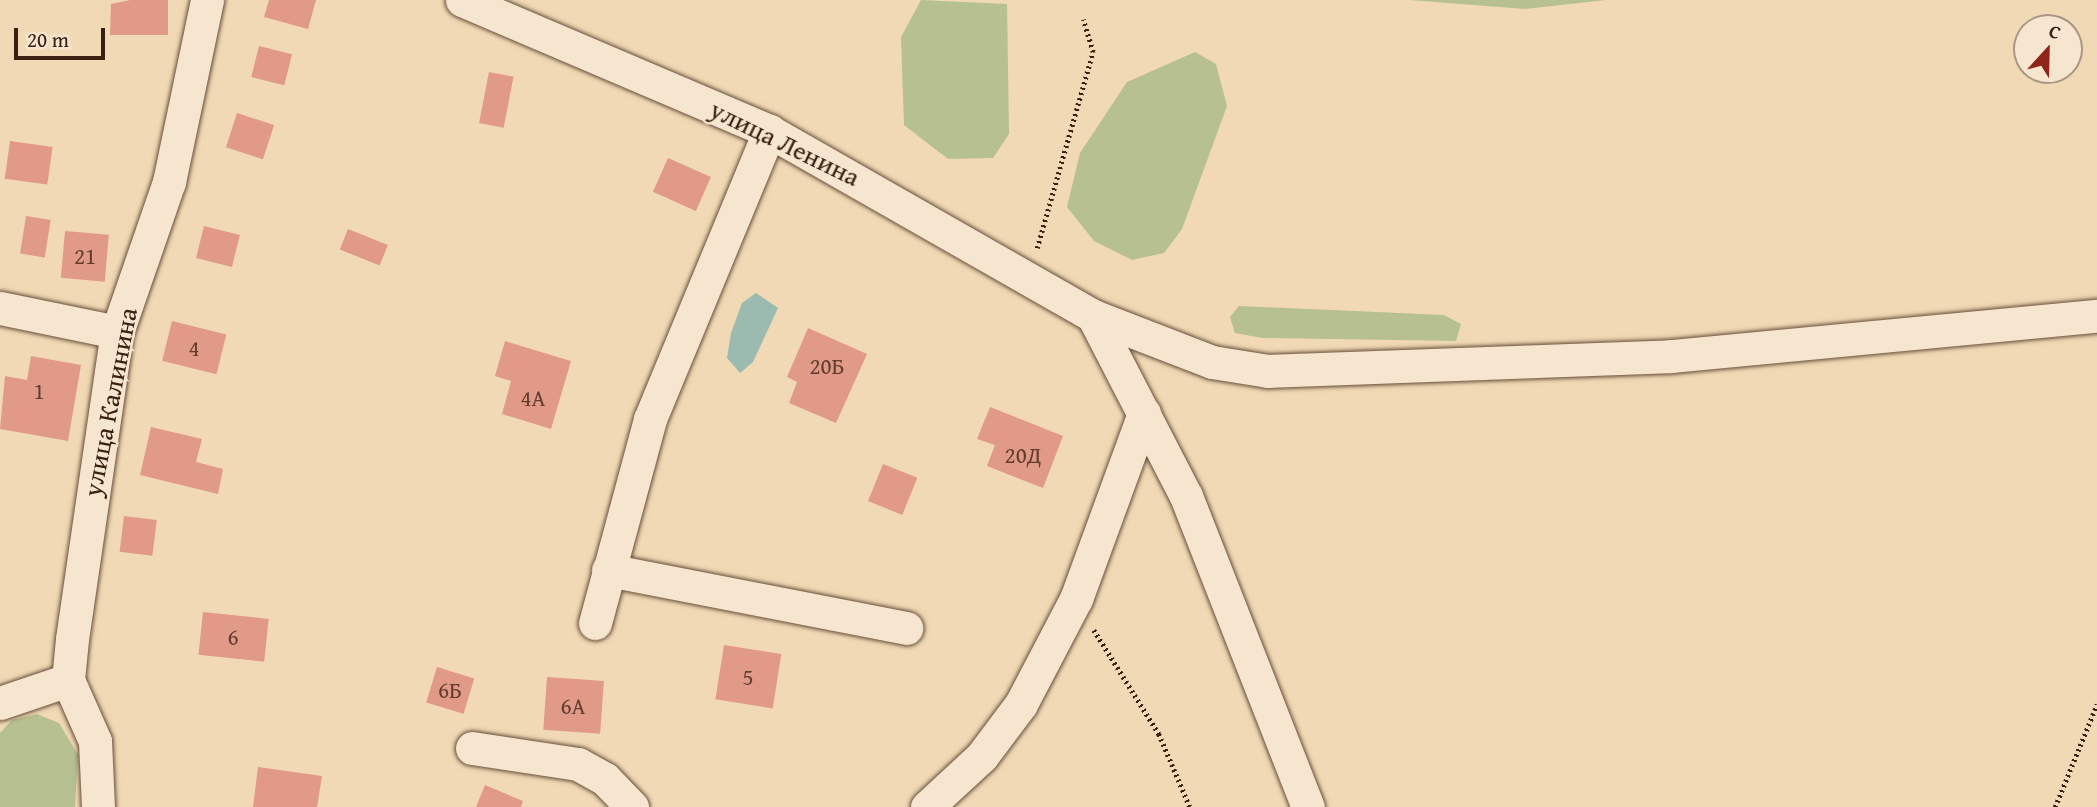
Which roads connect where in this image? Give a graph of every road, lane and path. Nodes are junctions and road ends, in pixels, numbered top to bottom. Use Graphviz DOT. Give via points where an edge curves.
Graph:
graph roads {
  1 [pos="207,0"];
  2 [pos="462,0"];
  3 [pos="1083,19"];
  4 [pos="769,131"];
  5 [pos="1029,275"];
  6 [pos="0,308"];
  7 [pos="1093,316"];
  8 [pos="2097,316"];
  9 [pos="117,332"];
  10 [pos="1144,413"];
  11 [pos="608,570"];
  12 [pos="1076,599"];
  13 [pos="595,623"];
  14 [pos="906,628"];
  15 [pos="68,680"];
  16 [pos="0,703"];
  17 [pos="2097,704"];
  18 [pos="472,748"];
  19 [pos="97,807"];
  20 [pos="632,807"];
  21 [pos="927,807"];
  22 [pos="1190,807"];
  23 [pos="1308,807"];
  24 [pos="2055,807"];
  1 -- 9 [label="street, улица Калинина" via="172,171"];
  2 -- 4 [label="street, улица Ленина"];
  3 -- 5 [label="path" via="1093,52"];
  4 -- 5 [label="street, улица Ленина"];
  4 -- 11 [label="street" via="650,419"];
  5 -- 7 [label="street, улица Ленина"];
  6 -- 9 [label="street"];
  7 -- 8 [label="street, улица Ленина" via="1173,351 1268,371 1671,356"];
  7 -- 10 [label="street"];
  9 -- 15 [label="street, улица Калинина"];
  10 -- 12 [label="street"];
  10 -- 23 [label="street" via="1186,496"];
  11 -- 13 [label="street"];
  11 -- 14 [label="street"];
  12 -- 21 [label="street" via="1021,704 982,756"];
  12 -- 22 [label="path" via="1160,734"];
  15 -- 16 [label="street"];
  15 -- 19 [label="street" via="95,741"];
  17 -- 24 [label="path"];
  18 -- 20 [label="street" via="578,764 605,779"];
}
